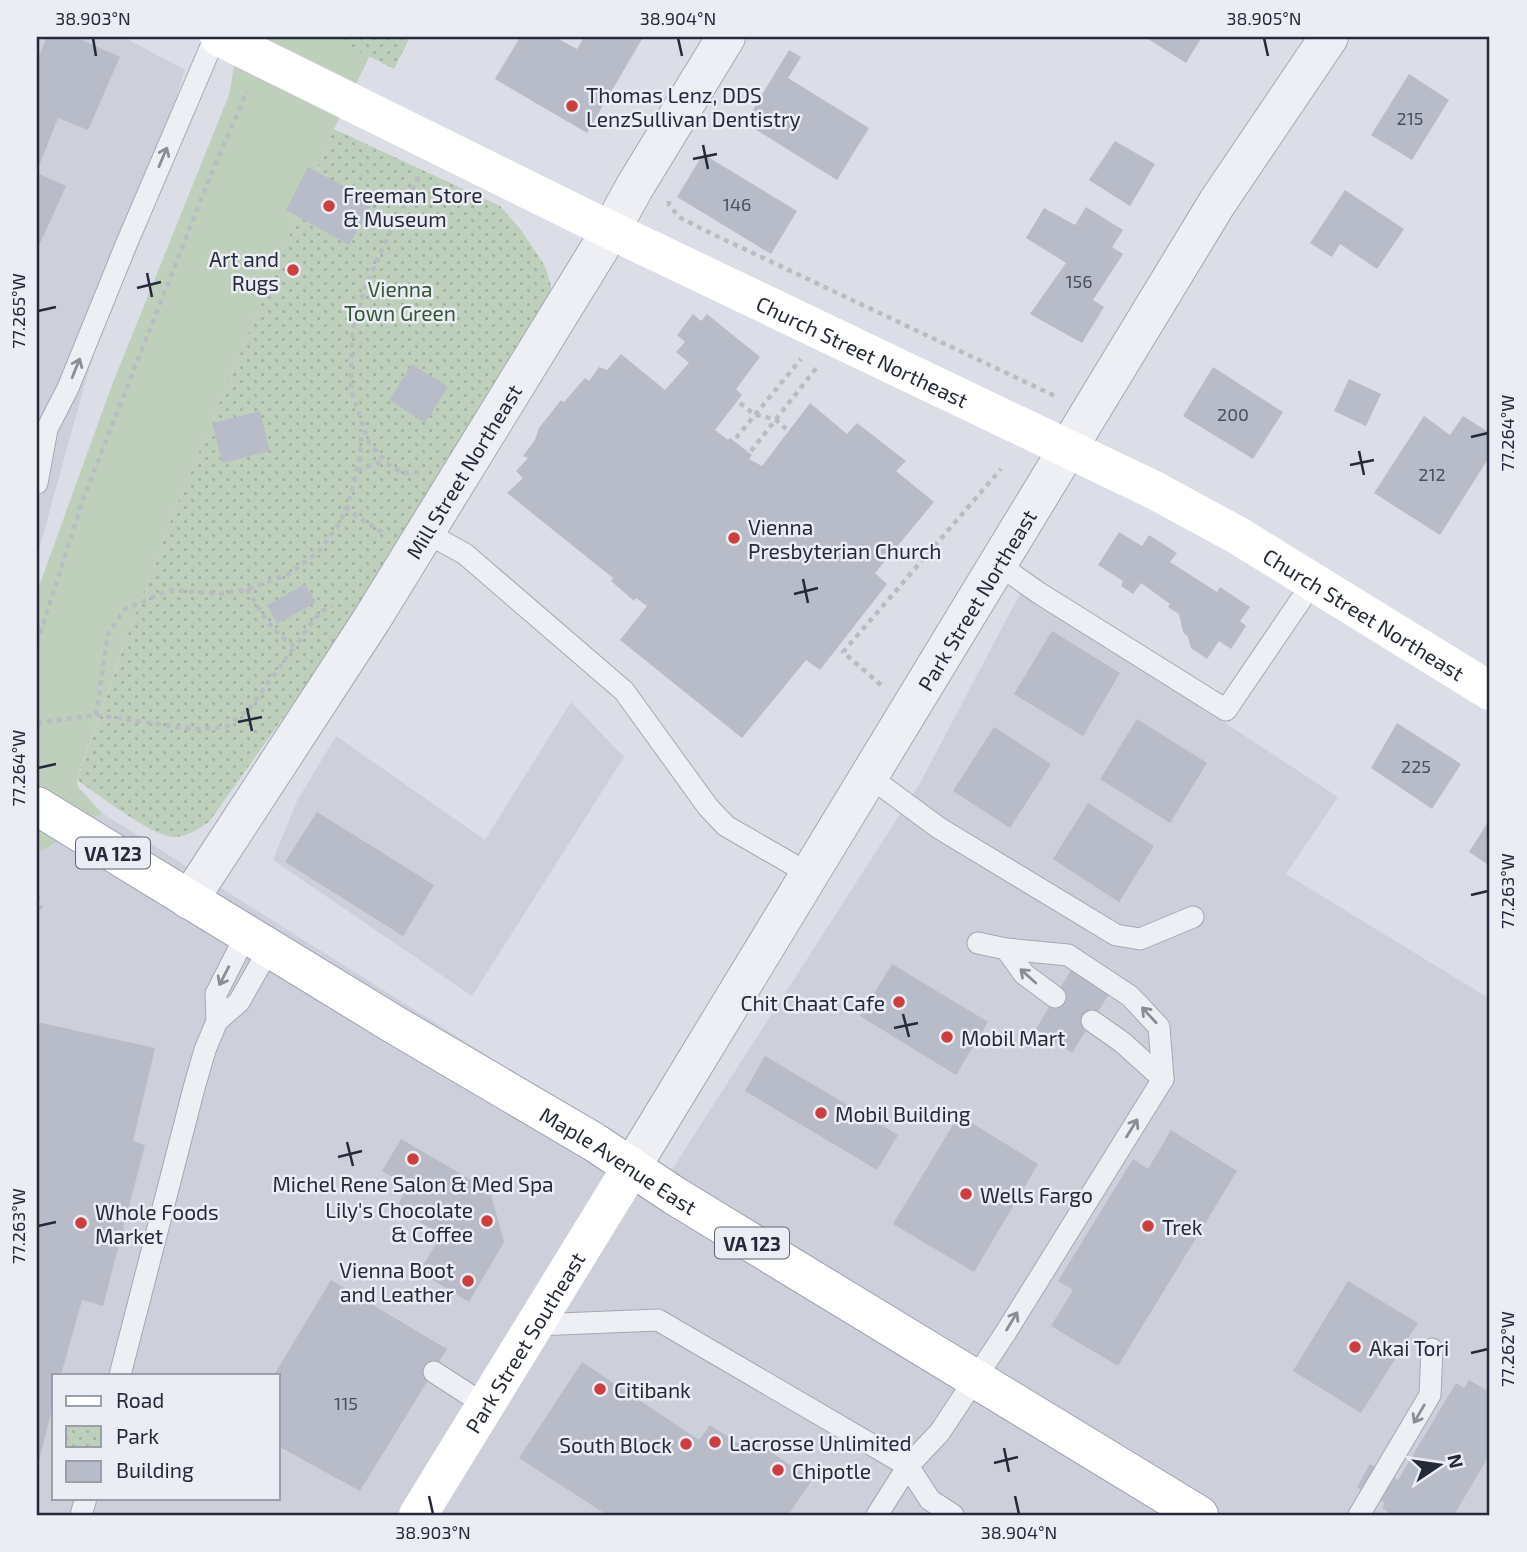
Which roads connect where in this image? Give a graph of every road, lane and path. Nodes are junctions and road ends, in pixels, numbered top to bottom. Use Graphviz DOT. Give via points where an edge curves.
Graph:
graph roads {
  1 [pos="217,37"];
  2 [pos="726,37"];
  3 [pos="1329,37"];
  4 [pos="262,57"];
  5 [pos="423,168"];
  6 [pos="670,197"];
  7 [pos="611,230"];
  8 [pos="802,358"];
  9 [pos="818,366"];
  10 [pos="1057,397"];
  11 [pos="740,403"];
  12 [pos="755,415"];
  13 [pos="775,419"];
  14 [pos="363,426"];
  15 [pos="786,429"];
  16 [pos="736,438"];
  17 [pos="1069,450"];
  18 [pos="751,451"];
  19 [pos="385,461"];
  20 [pos="1001,469"];
  21 [pos="357,470"];
  22 [pos="427,471"];
  23 [pos="37,483"];
  24 [pos="346,506"];
  25 [pos="425,531"];
  26 [pos="382,533"];
  27 [pos="999,565"];
  28 [pos="1313,582"];
  29 [pos="247,589"];
  30 [pos="332,606"];
  31 [pos="37,643"];
  32 [pos="295,646"];
  33 [pos="1490,691"];
  34 [pos="911,710"];
  35 [pos="96,715"];
  36 [pos="37,723"];
  37 [pos="870,777"];
  38 [pos="37,806"];
  39 [pos="811,874"];
  40 [pos="37,896"];
  41 [pos="189,900"];
  42 [pos="41,909"];
  43 [pos="1193,917"];
  44 [pos="257,942"];
  45 [pos="978,943"];
  46 [pos="1006,949"];
  47 [pos="1055,997"];
  48 [pos="1092,1021"];
  49 [pos="1163,1079"];
  50 [pos="631,1168"];
  51 [pos="535,1325"];
  52 [pos="1432,1349"];
  53 [pos="434,1372"];
  54 [pos="120,1374"];
  55 [pos="974,1378"];
  56 [pos="485,1405"];
  57 [pos="908,1466"];
  58 [pos="418,1515"];
  59 [pos="877,1515"];
  60 [pos="953,1515"];
  61 [pos="1199,1515"];
  62 [pos="1359,1515"];
  1 -- 4 [label="main road, Church Street Northeast"];
  23 -- 1 [label="lane, one-way" via="47,429"];
  2 -- 7 [label="street, Mill Street Northeast"];
  3 -- 17 [label="street, Park Street Northeast" via="1217,203"];
  4 -- 7 [label="main road, Church Street Northeast"];
  4 -- 31 [label="path" via="88,487"];
  5 -- 14 [label="path" via="374,266 352,331 351,390"];
  6 -- 10 [label="path" via="669,205 680,217 702,229"];
  7 -- 17 [label="main road, Church Street Northeast"];
  7 -- 25 [label="street, Mill Street Northeast"];
  8 -- 12 [label="path"];
  9 -- 13 [label="path"];
  11 -- 12 [label="path"];
  12 -- 13 [label="path"];
  12 -- 16 [label="path"];
  13 -- 15 [label="path"];
  13 -- 18 [label="path"];
  14 -- 19 [label="path" via="369,443"];
  14 -- 21 [label="path"];
  17 -- 27 [label="street, Park Street Northeast"];
  17 -- 28 [label="main road, Church Street Northeast" via="1166,496"];
  19 -- 21 [label="path"];
  19 -- 22 [label="path" via="405,473"];
  20 -- 34 [label="path" via="843,652"];
  21 -- 24 [label="path"];
  24 -- 26 [label="path"];
  24 -- 29 [label="path" via="340,523 319,551 289,574"];
  25 -- 39 [label="lane" via="465,554 624,691 726,826"];
  25 -- 41 [label="street, Mill Street Northeast"];
  27 -- 28 [label="lane" via="1226,710"];
  27 -- 34 [label="street, Park Street Northeast"];
  28 -- 33 [label="main road, Church Street Northeast"];
  29 -- 32 [label="path" via="271,628"];
  29 -- 35 [label="path" via="220,594 170,590 125,609 108,634"];
  30 -- 32 [label="path" via="319,613"];
  32 -- 35 [label="path" via="249,709 226,727 192,729"];
  34 -- 37 [label="street, Park Street Northeast"];
  35 -- 36 [label="path"];
  37 -- 39 [label="street, Park Street Northeast"];
  37 -- 43 [label="lane" via="939,828 1116,935 1140,939"];
  38 -- 41 [label="main road, Maple Avenue East / VA 123"];
  39 -- 50 [label="street, Park Street Northeast"];
  40 -- 42 [label="path"];
  41 -- 44 [label="main road, Maple Avenue East / VA 123"];
  44 -- 50 [label="main road, Maple Avenue East / VA 123"];
  44 -- 54 [label="lane" via="216,994 217,1021 194,1088"];
  45 -- 46 [label="lane"];
  47 -- 46 [label="lane, one-way" via="1024,974"];
  49 -- 46 [label="lane, one-way" via="1159,1027 1130,996 1068,955"];
  48 -- 49 [label="lane"];
  55 -- 49 [label="lane, one-way"];
  50 -- 51 [label="main road, Park Street Southeast"];
  50 -- 55 [label="main road, Maple Avenue East / VA 123"];
  51 -- 56 [label="main road, Park Street Southeast"];
  51 -- 57 [label="lane" via="658,1320"];
  52 -- 62 [label="lane, one-way" via="1430,1395"];
  53 -- 56 [label="lane"];
  55 -- 57 [label="lane" via="940,1432"];
  55 -- 61 [label="main road, Maple Avenue East / VA 123"];
  56 -- 58 [label="main road, Park Street Southeast"];
  57 -- 59 [label="lane"];
  57 -- 60 [label="lane" via="930,1500"];
}
